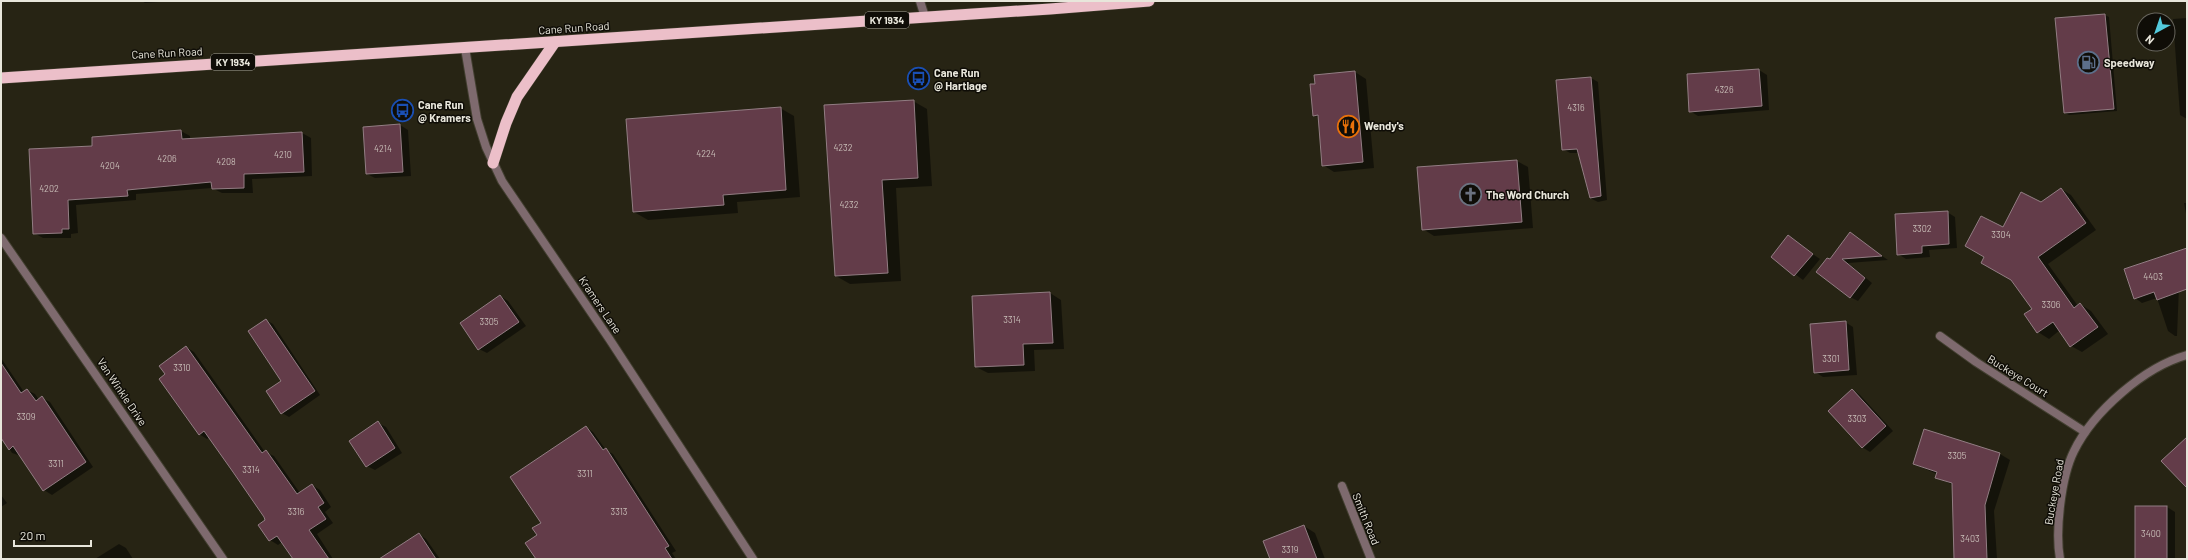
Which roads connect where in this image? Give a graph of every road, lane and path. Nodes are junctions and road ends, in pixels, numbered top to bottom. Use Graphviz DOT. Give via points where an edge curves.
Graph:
graph roads {
  1 [pos="920,1"];
  2 [pos="1149,1"];
  3 [pos="925,17"];
  4 [pos="555,42"];
  5 [pos="465,48"];
  6 [pos="1,78"];
  7 [pos="493,163"];
  8 [pos="1,238"];
  9 [pos="1940,336"];
  10 [pos="2187,355"];
  11 [pos="2085,432"];
  12 [pos="1342,486"];
  13 [pos="223,559"];
  14 [pos="753,559"];
  15 [pos="1371,559"];
  16 [pos="2060,559"];
  1 -- 3 [label="street"];
  2 -- 3 [label="highway, Cane Run Road / KY 1934"];
  3 -- 4 [label="highway, Cane Run Road / KY 1934"];
  4 -- 5 [label="highway, Cane Run Road / KY 1934"];
  4 -- 7 [label="highway" via="517,98"];
  5 -- 6 [label="highway, Cane Run Road / KY 1934"];
  5 -- 7 [label="street, Kramers Lane" via="477,119"];
  7 -- 14 [label="street, Kramers Lane" via="502,181 610,340"];
  8 -- 13 [label="street, Van Winkle Drive"];
  9 -- 11 [label="street, Buckeye Court"];
  10 -- 11 [label="street, Buckeye Road" via="2155,368 2134,382"];
  11 -- 16 [label="street, Buckeye Road" via="2073,452 2068,468 2058,525"];
  12 -- 15 [label="street, Smith Road"];
}
